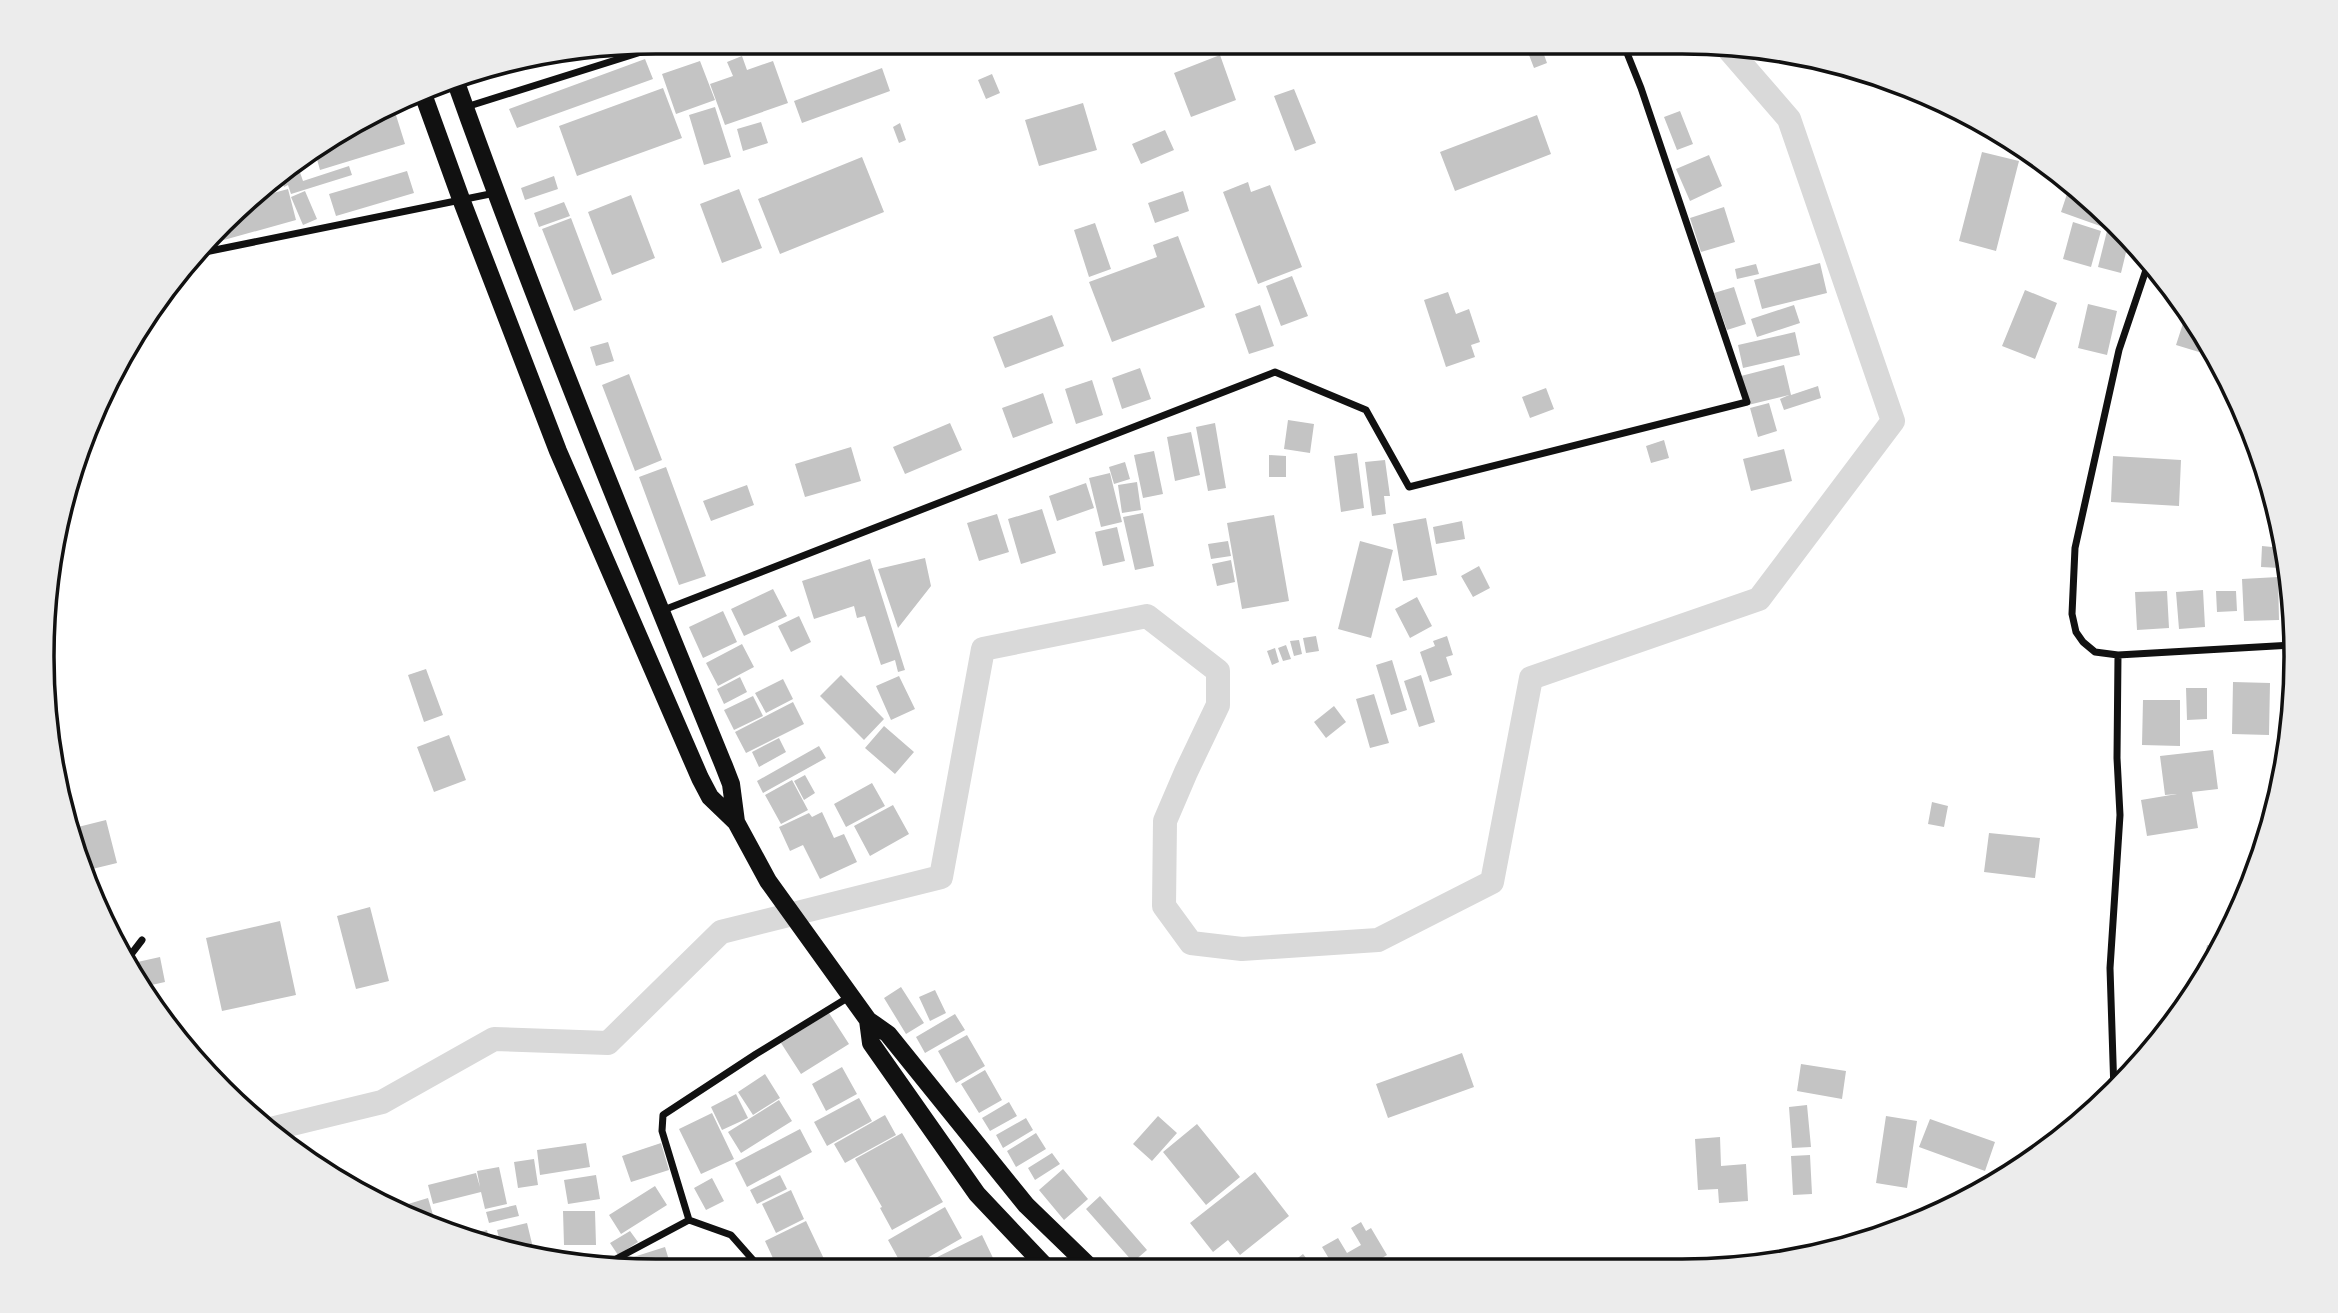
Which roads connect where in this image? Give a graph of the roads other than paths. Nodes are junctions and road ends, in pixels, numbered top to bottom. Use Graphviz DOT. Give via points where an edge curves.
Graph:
graph roads {
  1 [pos="1627,54"];
  2 [pos="630,55"];
  3 [pos="458,88"];
  4 [pos="425,100"];
  5 [pos="465,107"];
  6 [pos="495,193"];
  7 [pos="461,199"];
  8 [pos="212,251"];
  9 [pos="2145,273"];
  10 [pos="661,611"];
  11 [pos="2283,646"];
  12 [pos="2118,655"];
  13 [pos="736,822"];
  14 [pos="142,940"];
  15 [pos="132,953"];
  16 [pos="846,991"];
  17 [pos="868,1020"];
  18 [pos="2113,1075"];
  19 [pos="689,1220"];
  20 [pos="619,1257"];
  21 [pos="752,1259"];
  22 [pos="1038,1259"];
  23 [pos="1082,1259"];
  1 -- 10 [label="street" via="1747,402 1409,487 1366,410 1275,372"];
  2 -- 5 [label="street"];
  3 -- 5 [label="main road"];
  4 -- 7 [label="main road"];
  5 -- 6 [label="main road"];
  6 -- 7 [label="street"];
  6 -- 10 [label="main road"];
  7 -- 8 [label="street"];
  7 -- 13 [label="main road" via="558,450 647,658 710,797"];
  9 -- 12 [label="street" via="2119,349 2075,548 2072,614 2076,632 2095,652"];
  10 -- 13 [label="main road" via="731,783"];
  11 -- 12 [label="street"];
  12 -- 18 [label="street" via="2120,815 2109,968"];
  13 -- 16 [label="main road" via="768,881"];
  14 -- 15 [label="street"];
  16 -- 17 [label="main road"];
  16 -- 19 [label="street" via="663,1115 662,1131"];
  17 -- 22 [label="main road" via="871,1043 976,1194"];
  17 -- 23 [label="main road" via="888,1034 1026,1205"];
  19 -- 20 [label="street"];
  19 -- 21 [label="street" via="731,1235"];
}
